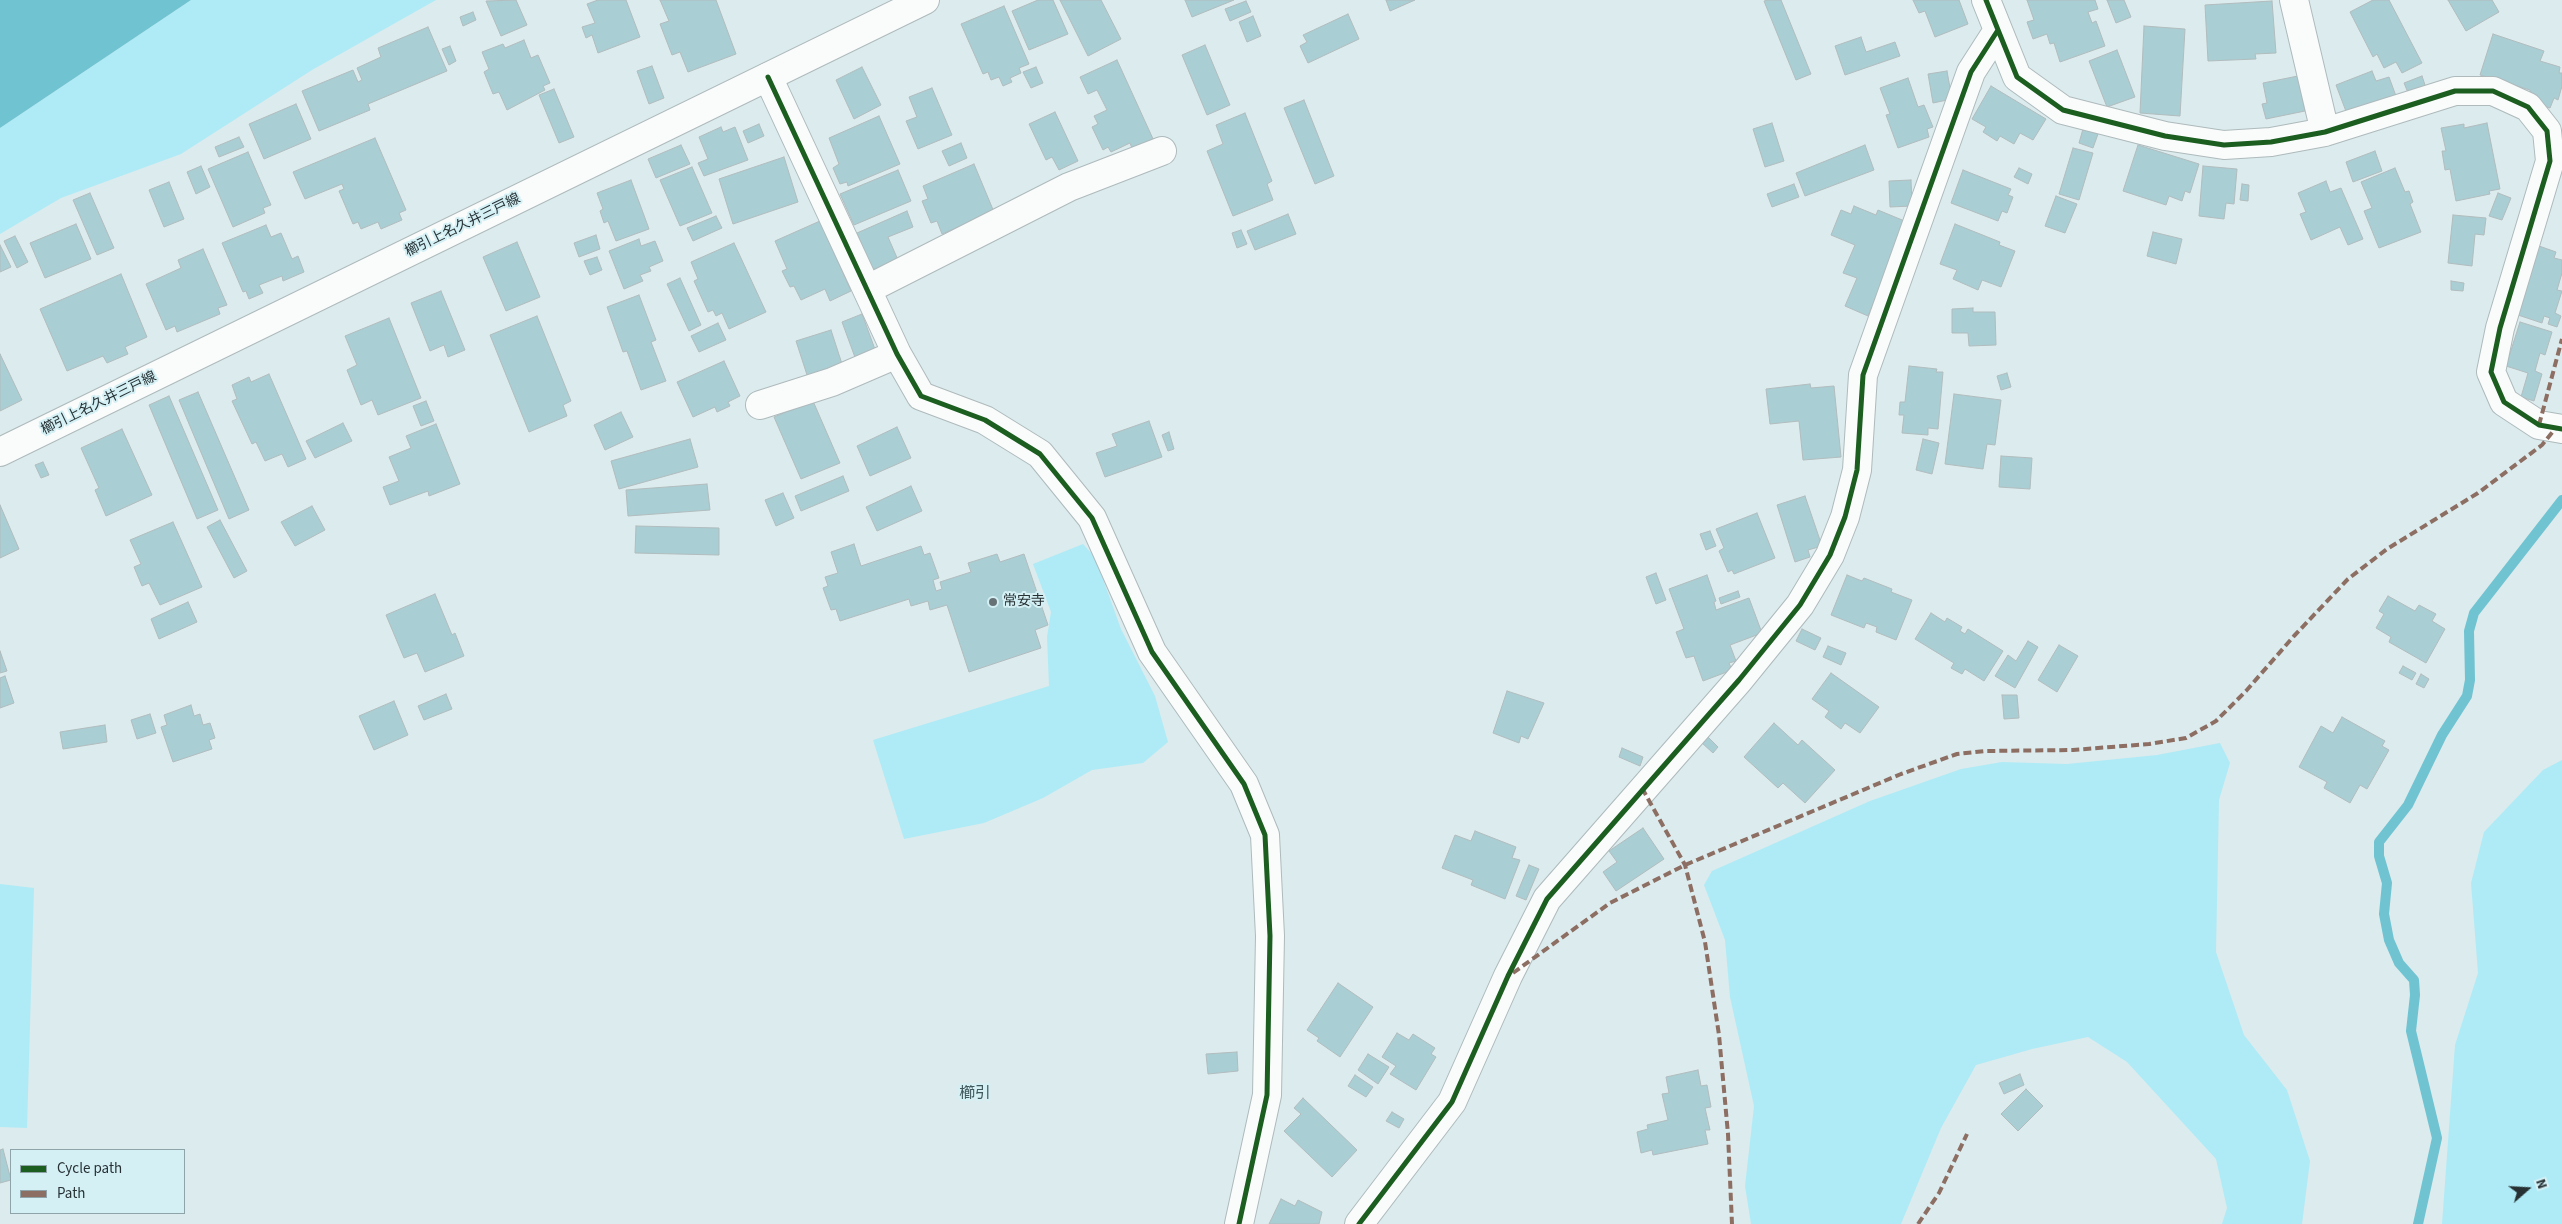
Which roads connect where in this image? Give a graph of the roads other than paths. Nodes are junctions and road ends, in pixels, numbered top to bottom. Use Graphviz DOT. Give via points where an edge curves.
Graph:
graph roads {
  1 [pos="925,0"];
  2 [pos="1986,0"];
  3 [pos="2294,0"];
  4 [pos="1998,30"];
  5 [pos="768,76"];
  6 [pos="2325,132"];
  7 [pos="1162,151"];
  8 [pos="868,289"];
  9 [pos="897,354"];
  10 [pos="760,405"];
  11 [pos="2562,429"];
  12 [pos="0,452"];
  13 [pos="1239,1224"];
  14 [pos="1359,1224"];
  1 -- 5 [label="street, 櫛引上名久井三戸線"];
  2 -- 4 [label="street"];
  3 -- 6 [label="street"];
  4 -- 6 [label="street" via="2017,77 2063,110 2165,136 2224,145 2271,142"];
  4 -- 14 [label="street" via="1972,72 1863,375 1857,470 1845,517 1830,555 1800,605 1739,680 1547,899 1508,976 1452,1102"];
  5 -- 8 [label="street"];
  5 -- 12 [label="street, 櫛引上名久井三戸線"];
  6 -- 11 [label="street" via="2455,91 2493,91 2528,107 2547,131 2550,161 2500,328 2491,372 2504,402 2539,425"];
  7 -- 8 [label="street" via="1069,187"];
  8 -- 9 [label="street"];
  9 -- 10 [label="street" via="832,382"];
  9 -- 13 [label="street" via="921,396 986,420 1040,454 1092,518 1152,652 1244,784 1265,834 1270,936 1267,1096"];
}
